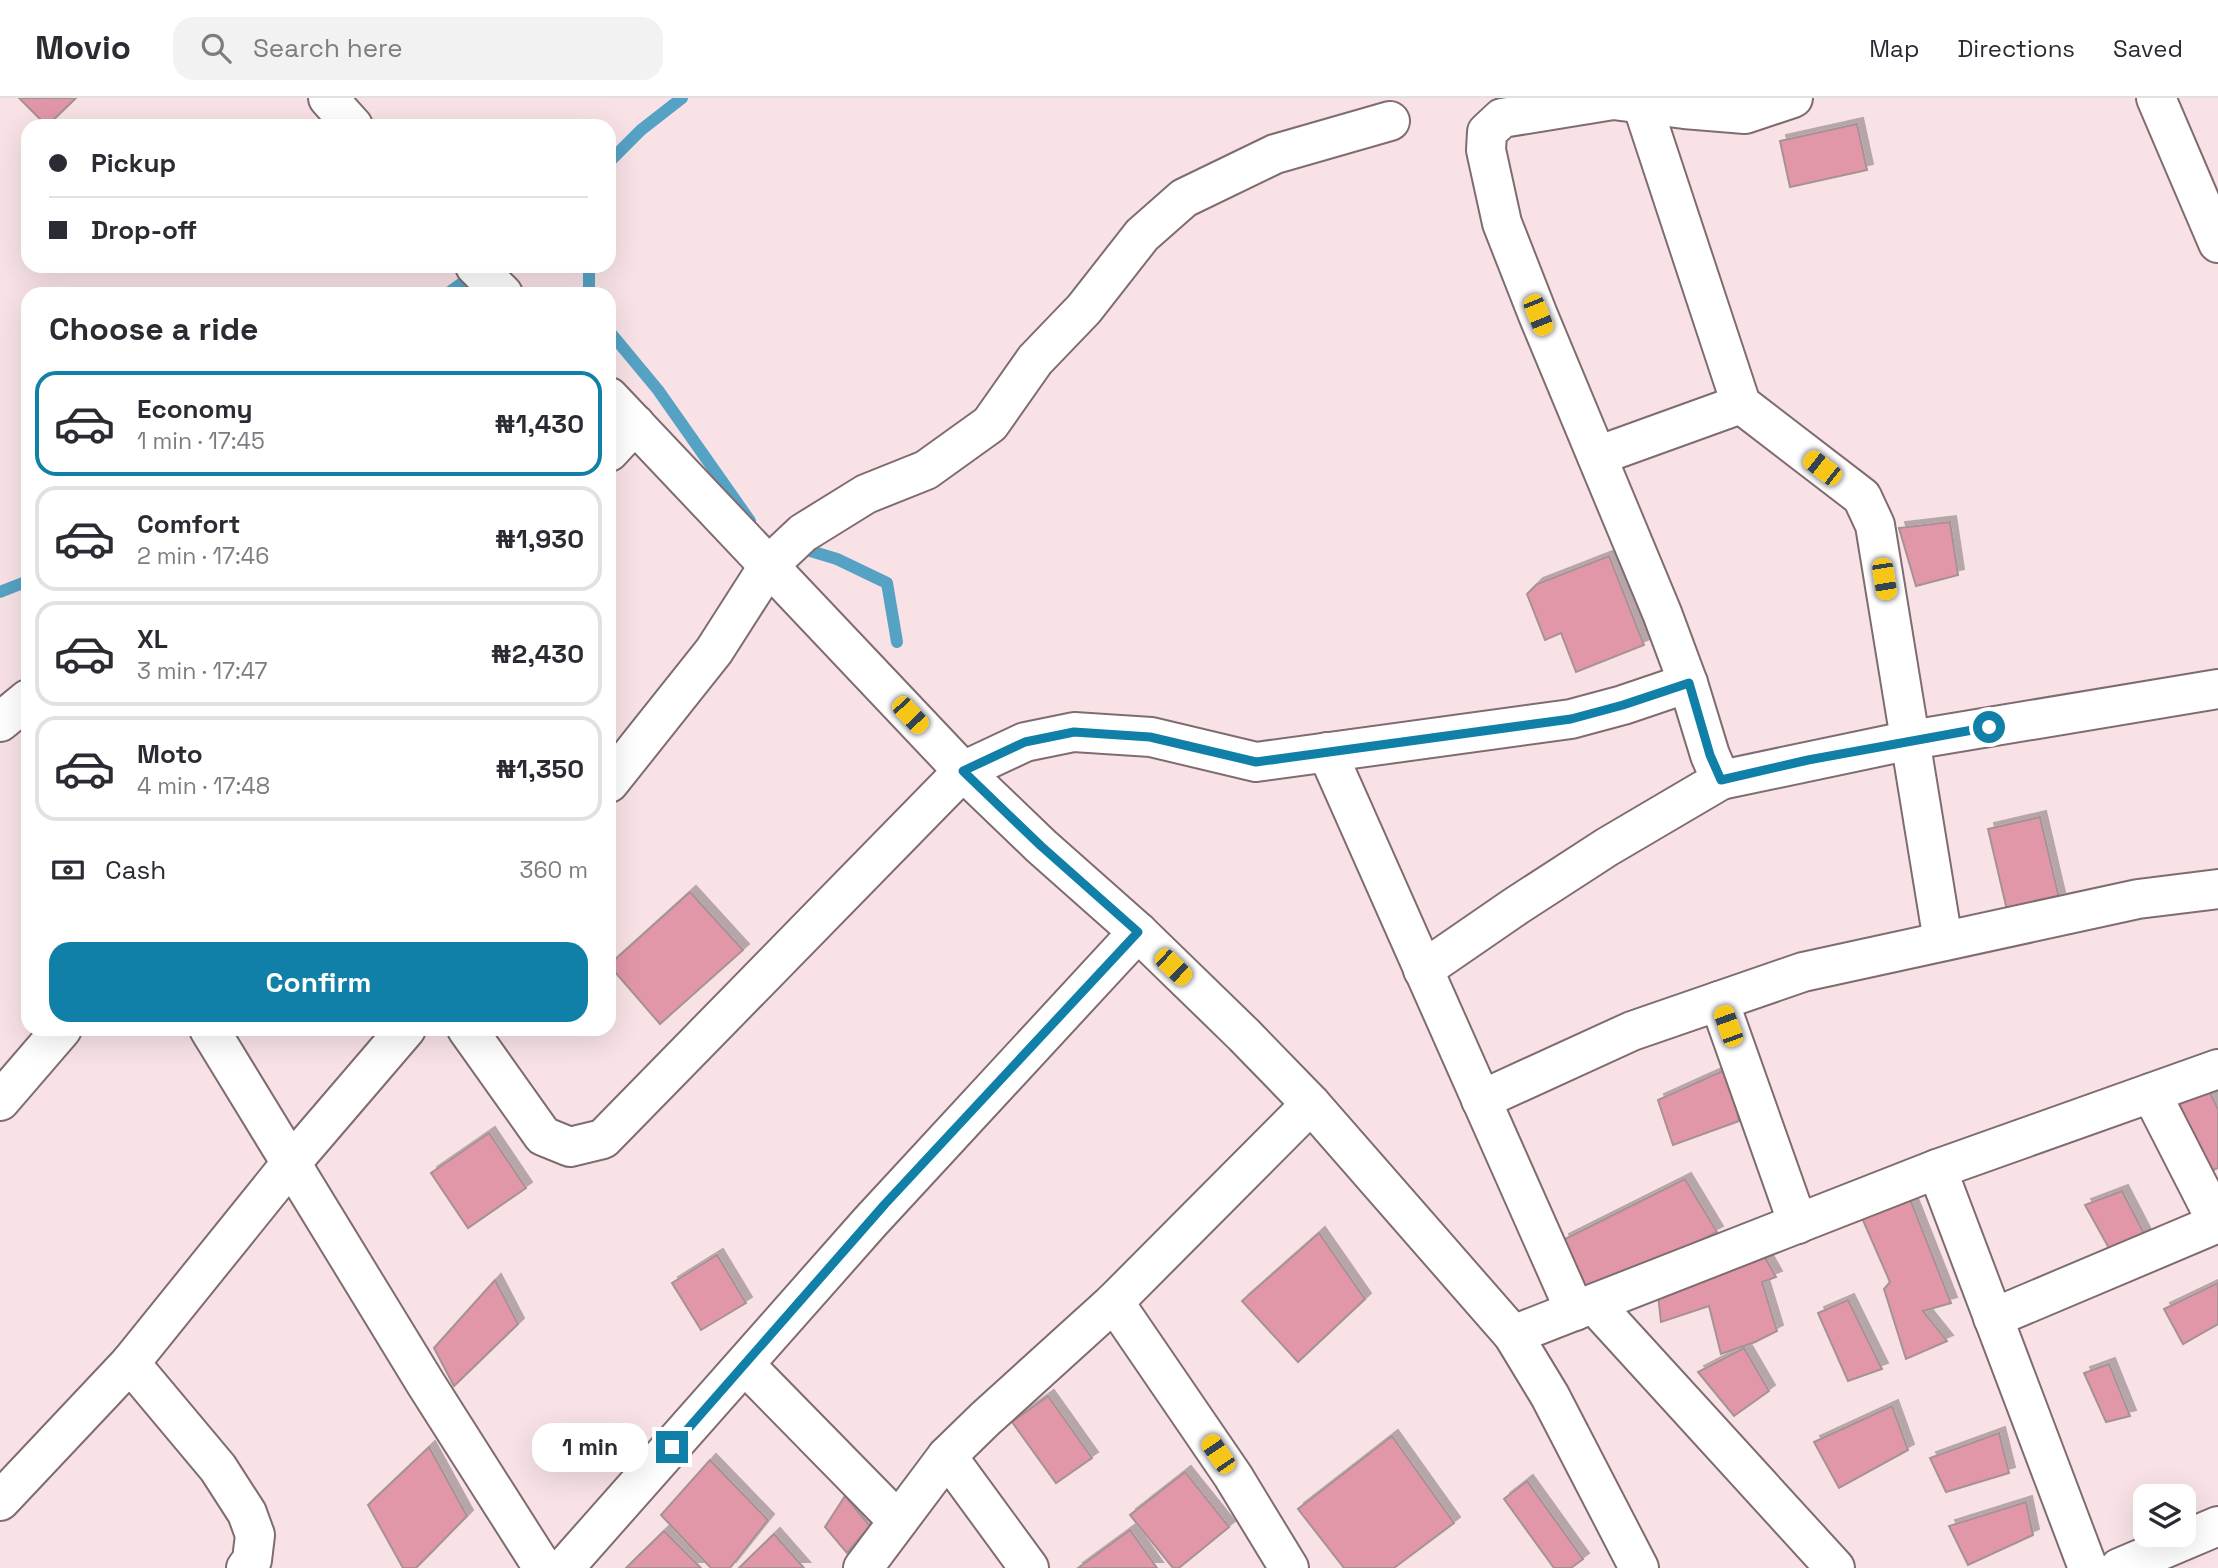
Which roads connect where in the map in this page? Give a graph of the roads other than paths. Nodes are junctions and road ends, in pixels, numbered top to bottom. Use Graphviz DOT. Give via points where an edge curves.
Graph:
graph roads {
  1 [pos="328,98"];
  2 [pos="1793,98"];
  3 [pos="2156,98"];
  4 [pos="1642,104"];
  5 [pos="347,119"];
  6 [pos="1390,121"];
  7 [pos="2218,243"];
  8 [pos="1741,404"];
  9 [pos="622,410"];
  10 [pos="616,429"];
  11 [pos="1597,456"];
  12 [pos="769,565"];
  13 [pos="1689,683"];
  14 [pos="2218,689"];
  15 [pos="1911,740"];
  16 [pos="1327,752"];
  17 [pos="963,771"];
  18 [pos="616,774"];
  19 [pos="1721,780"];
  20 [pos="2218,889"];
  21 [pos="1138,932"];
  22 [pos="1942,941"];
  23 [pos="1423,970"];
  24 [pos="1719,1001"];
  25 [pos="56,1036"];
  26 [pos="213,1036"];
  27 [pos="400,1036"];
  28 [pos="472,1036"];
  29 [pos="2218,1069"];
  30 [pos="2151,1093"];
  31 [pos="1481,1100"];
  32 [pos="0,1101"];
  33 [pos="1311,1104"];
  34 [pos="292,1162"];
  35 [pos="1937,1169"];
  36 [pos="1798,1224"];
  37 [pos="2218,1224"];
  38 [pos="1114,1302"];
  39 [pos="1585,1308"];
  40 [pos="1993,1318"];
  41 [pos="1513,1335"];
  42 [pos="130,1363"];
  43 [pos="745,1365"];
  44 [pos="947,1455"];
  45 [pos="0,1502"];
  46 [pos="897,1521"];
  47 [pos="2218,1526"];
  48 [pos="2138,1564"];
  49 [pos="246,1568"];
  50 [pos="544,1568"];
  51 [pos="564,1568"];
  52 [pos="863,1568"];
  53 [pos="1029,1568"];
  54 [pos="1289,1568"];
  55 [pos="1639,1568"];
  56 [pos="1835,1568"];
  57 [pos="2088,1568"];
  1 -- 5 [label="street"];
  2 -- 4 [label="street" via="1745,114"];
  3 -- 7 [label="street"];
  4 -- 8 [label="street"];
  4 -- 11 [label="street" via="1613,100 1502,118 1487,132 1486,150 1502,223"];
  6 -- 12 [label="street" via="1275,154 1184,198 1142,235 1084,309 1035,360 990,424 926,470 866,494 803,533"];
  8 -- 11 [label="street"];
  8 -- 15 [label="street" via="1862,497 1875,525"];
  9 -- 10 [label="street"];
  9 -- 12 [label="street"];
  11 -- 13 [label="street"];
  12 -- 17 [label="street"];
  12 -- 18 [label="street" via="714,651"];
  13 -- 16 [label="street" via="1571,719"];
  13 -- 19 [label="street"];
  14 -- 15 [label="street"];
  15 -- 19 [label="street"];
  15 -- 22 [label="street"];
  16 -- 17 [label="street" via="1256,762 1150,737 1074,732 1025,742"];
  16 -- 23 [label="street"];
  17 -- 21 [label="street"];
  17 -- 28 [label="street" via="603,1139 570,1147 543,1136"];
  19 -- 23 [label="street" via="1607,847"];
  20 -- 22 [label="street" via="2138,899"];
  21 -- 33 [label="street"];
  21 -- 43 [label="street" via="905,1182"];
  22 -- 24 [label="street" via="1803,972"];
  23 -- 31 [label="street"];
  24 -- 31 [label="street" via="1632,1031"];
  24 -- 36 [label="street"];
  25 -- 32 [label="street"];
  26 -- 34 [label="street"];
  27 -- 34 [label="street"];
  29 -- 30 [label="street"];
  30 -- 35 [label="street"];
  30 -- 37 [label="street"];
  31 -- 39 [label="street"];
  33 -- 38 [label="street"];
  33 -- 41 [label="street"];
  34 -- 42 [label="street"];
  34 -- 50 [label="street"];
  35 -- 36 [label="street"];
  35 -- 40 [label="street"];
  36 -- 39 [label="street"];
  37 -- 40 [label="street"];
  38 -- 44 [label="street"];
  38 -- 54 [label="street" via="1233,1476"];
  39 -- 41 [label="street"];
  39 -- 56 [label="street"];
  40 -- 57 [label="street"];
  41 -- 55 [label="street"];
  42 -- 45 [label="street"];
  42 -- 49 [label="street" via="218,1468 247,1513 255,1535 252,1560"];
  43 -- 46 [label="street"];
  43 -- 51 [label="street"];
  44 -- 46 [label="street"];
  44 -- 53 [label="street"];
  46 -- 52 [label="street"];
  47 -- 48 [label="street"];
}
